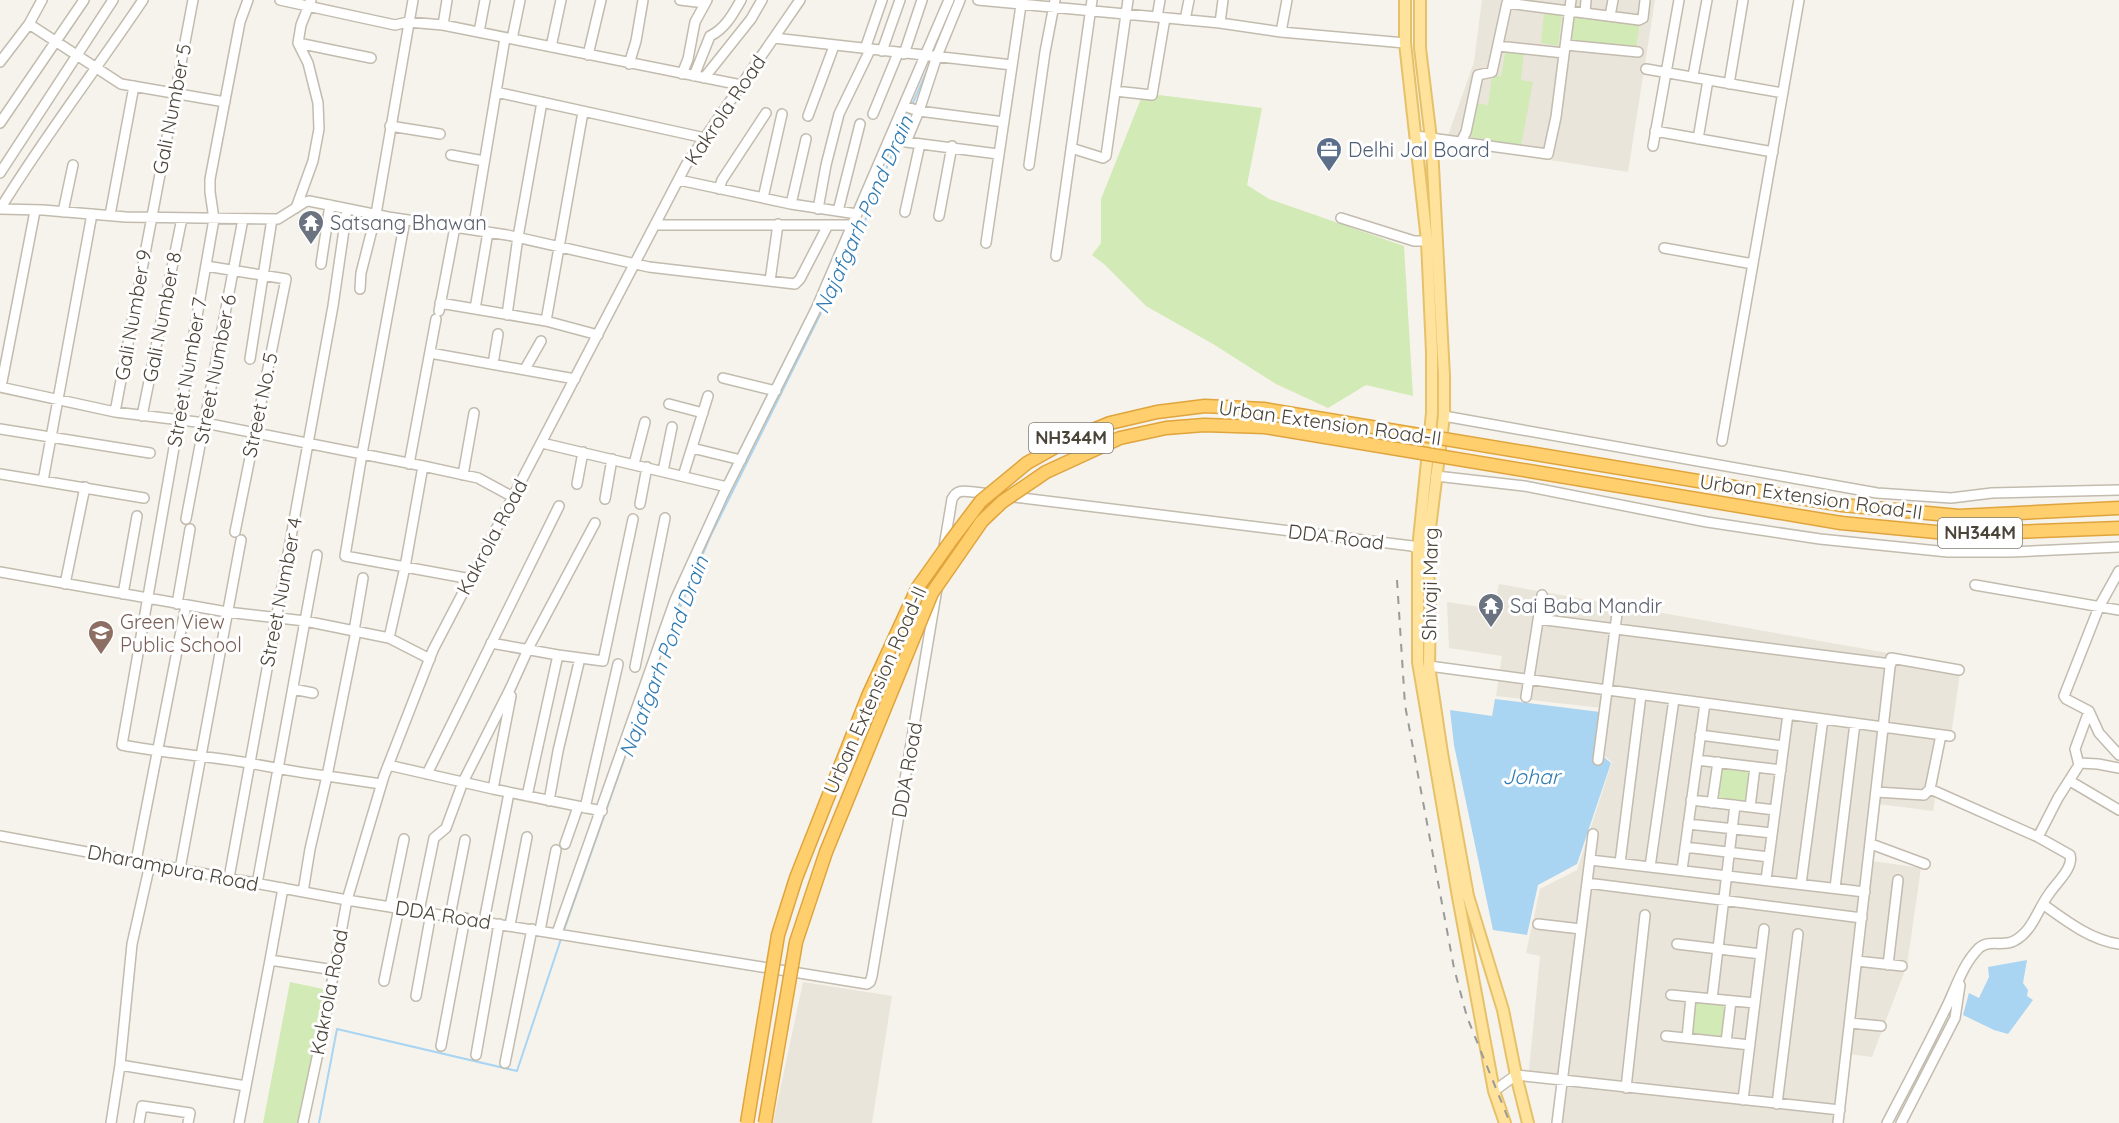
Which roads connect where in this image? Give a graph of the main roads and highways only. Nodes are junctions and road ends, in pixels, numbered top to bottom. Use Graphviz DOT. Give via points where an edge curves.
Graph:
graph roads {
  1 [pos="1405,0"];
  2 [pos="1420,0"];
  3 [pos="2119,508"];
  4 [pos="2119,528"];
  5 [pos="747,1123"];
  6 [pos="765,1123"];
  7 [pos="1505,1123"];
  8 [pos="1528,1123"];
  1 -- 7 [label="main road, Shivaji Marg" via="1405,42 1427,241 1432,413 1416,548 1418,662 1494,1091"];
  2 -- 8 [label="main road, Shivaji Marg" via="1420,48 1431,138 1442,304 1444,416 1427,552 1429,666 1468,896 1503,1010"];
  3 -- 5 [label="highway, Urban Extension Road-II / NH344M, bridge" via="1959,516 1842,505 1264,409 1205,406 1157,412 1110,423 1066,441 1028,463 981,501 918,587 868,696 796,878 781,926"];
  4 -- 6 [label="highway, Urban Extension Road-II / NH344M, bridge" via="1957,534 1841,523 1265,427 1204,424 1120,438 1046,472 1002,502 982,521 932,593 826,852 796,942"];
}
